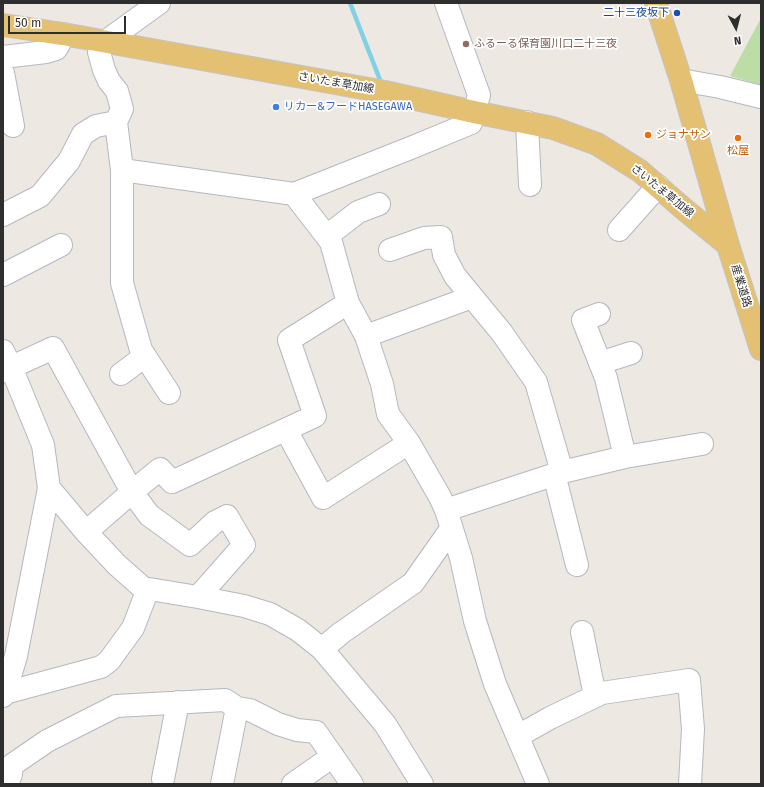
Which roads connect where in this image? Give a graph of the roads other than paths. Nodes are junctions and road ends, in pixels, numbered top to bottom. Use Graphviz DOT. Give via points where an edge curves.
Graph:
graph roads {
  1 [pos="159,3"];
  2 [pos="446,3"];
  3 [pos="656,3"];
  4 [pos="3,25"];
  5 [pos="63,34"];
  6 [pos="105,42"];
  7 [pos="3,57"];
  8 [pos="3,73"];
  9 [pos="681,80"];
  10 [pos="760,94"];
  11 [pos="474,112"];
  12 [pos="116,122"];
  13 [pos="527,122"];
  14 [pos="13,126"];
  15 [pos="122,170"];
  16 [pos="530,184"];
  17 [pos="658,186"];
  18 [pos="294,194"];
  19 [pos="379,204"];
  20 [pos="3,215"];
  21 [pos="619,230"];
  22 [pos="327,236"];
  23 [pos="61,245"];
  24 [pos="728,245"];
  25 [pos="390,250"];
  26 [pos="3,275"];
  27 [pos="472,297"];
  28 [pos="348,303"];
  29 [pos="599,314"];
  30 [pos="366,336"];
  31 [pos="761,349"];
  32 [pos="631,353"];
  33 [pos="145,356"];
  34 [pos="6,363"];
  35 [pos="600,363"];
  36 [pos="121,374"];
  37 [pos="169,394"];
  38 [pos="286,430"];
  39 [pos="409,443"];
  40 [pos="702,444"];
  41 [pos="625,457"];
  42 [pos="558,473"];
  43 [pos="49,488"];
  44 [pos="132,492"];
  45 [pos="448,520"];
  46 [pos="86,532"];
  47 [pos="577,565"];
  48 [pos="148,589"];
  49 [pos="198,597"];
  50 [pos="582,632"];
  51 [pos="322,649"];
  52 [pos="8,660"];
  53 [pos="4,694"];
  54 [pos="595,696"];
  55 [pos="178,702"];
  56 [pos="237,708"];
  57 [pos="518,736"];
  58 [pos="332,756"];
  59 [pos="163,779"];
  60 [pos="8,784"];
  61 [pos="222,784"];
  62 [pos="293,784"];
  63 [pos="352,784"];
  64 [pos="422,784"];
  65 [pos="538,784"];
  66 [pos="690,784"];
  1 -- 6 [label="street"];
  2 -- 11 [label="street" via="479,95"];
  3 -- 9 [label="main road"];
  4 -- 5 [label="main road, さいたま草加線"];
  5 -- 6 [label="main road, さいたま草加線"];
  5 -- 7 [label="street" via="56,49"];
  6 -- 11 [label="main road, さいたま草加線" via="385,92"];
  6 -- 12 [label="street" via="99,52 104,70 117,91 122,109"];
  8 -- 14 [label="street"];
  9 -- 10 [label="street"];
  9 -- 24 [label="main road, 産業道路"];
  11 -- 13 [label="main road, さいたま草加線"];
  11 -- 18 [label="street" via="471,123"];
  12 -- 15 [label="street"];
  12 -- 20 [label="street" via="96,126 82,134 69,161 40,196"];
  13 -- 16 [label="street"];
  13 -- 17 [label="main road, さいたま草加線" via="553,128 597,144 640,170"];
  15 -- 18 [label="street"];
  15 -- 33 [label="street" via="122,283 141,350"];
  17 -- 21 [label="street"];
  17 -- 24 [label="main road, さいたま草加線"];
  18 -- 22 [label="street"];
  19 -- 22 [label="street" via="358,212"];
  22 -- 28 [label="street" via="331,242"];
  23 -- 26 [label="street"];
  24 -- 31 [label="main road, 産業道路"];
  25 -- 27 [label="street" via="424,238 441,237 444,255 455,276"];
  27 -- 30 [label="street"];
  27 -- 42 [label="street" via="502,333 536,382"];
  28 -- 30 [label="street"];
  28 -- 38 [label="street" via="289,340 315,416"];
  29 -- 35 [label="street" via="583,320"];
  30 -- 39 [label="street" via="382,384 388,414"];
  32 -- 35 [label="street"];
  33 -- 36 [label="street"];
  33 -- 37 [label="street"];
  34 -- 43 [label="street" via="43,445"];
  34 -- 44 [label="street" via="53,348"];
  35 -- 41 [label="street"];
  38 -- 39 [label="street" via="322,498"];
  38 -- 44 [label="street" via="172,482 160,469"];
  39 -- 45 [label="street" via="440,497"];
  40 -- 41 [label="street"];
  41 -- 42 [label="street"];
  42 -- 45 [label="street"];
  42 -- 47 [label="street"];
  43 -- 46 [label="street"];
  43 -- 52 [label="street"];
  44 -- 46 [label="street"];
  44 -- 49 [label="street" via="148,515 190,545 215,522 227,516 244,545"];
  45 -- 51 [label="street" via="413,583"];
  45 -- 57 [label="street" via="461,558 475,621 495,684"];
  46 -- 48 [label="street" via="117,565 143,588"];
  48 -- 49 [label="street"];
  48 -- 53 [label="street" via="133,628 109,662 101,667"];
  49 -- 51 [label="street" via="270,614 298,630"];
  50 -- 54 [label="street"];
  51 -- 64 [label="street" via="385,724"];
  52 -- 53 [label="street"];
  54 -- 57 [label="street"];
  54 -- 66 [label="street" via="689,680 693,729"];
  55 -- 56 [label="street" via="224,700"];
  55 -- 59 [label="street"];
  55 -- 60 [label="street" via="116,706 47,741 12,766"];
  56 -- 58 [label="street" via="250,710 278,724 316,732"];
  56 -- 61 [label="street"];
  57 -- 65 [label="street"];
  58 -- 62 [label="street"];
  58 -- 63 [label="street"];
}
